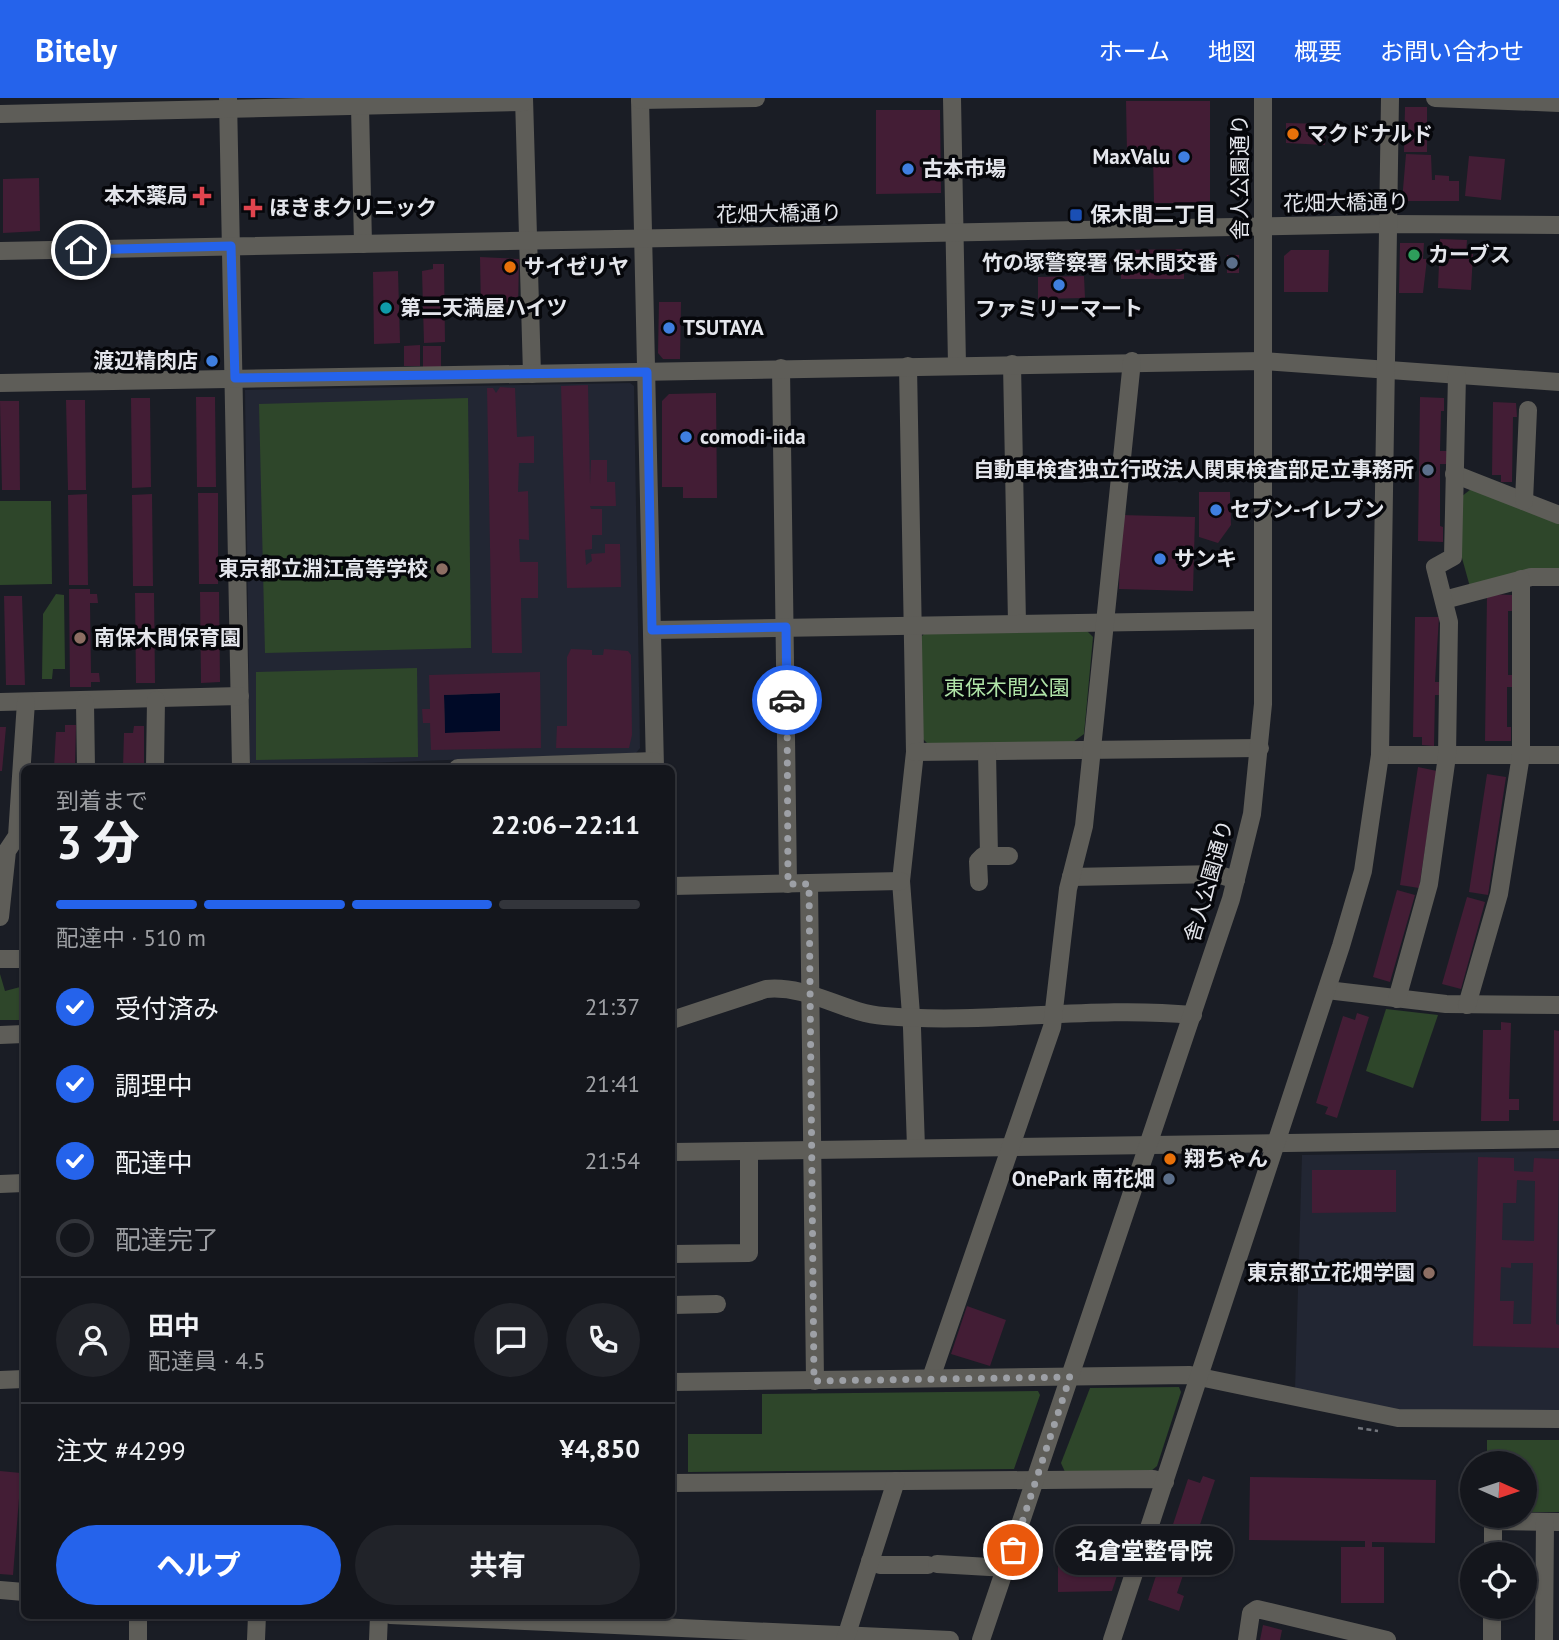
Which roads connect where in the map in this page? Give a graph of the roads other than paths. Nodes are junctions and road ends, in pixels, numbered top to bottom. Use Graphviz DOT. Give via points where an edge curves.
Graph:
graph roads {
  1 [pos="745,98"];
  2 [pos="756,98"];
  3 [pos="952,98"];
  4 [pos="1264,98"];
  5 [pos="1390,98"];
  6 [pos="1435,98"];
  7 [pos="640,99"];
  8 [pos="1507,99"];
  9 [pos="524,100"];
  10 [pos="1559,103"];
  11 [pos="228,104"];
  12 [pos="85,105"];
  13 [pos="360,106"];
  14 [pos="0,114"];
  15 [pos="1388,224"];
  16 [pos="1559,225"];
  17 [pos="1263,228"];
  18 [pos="954,233"];
  19 [pos="644,240"];
  20 [pos="528,242"];
  21 [pos="363,244"];
  22 [pos="231,246"];
  23 [pos="0,251"];
  24 [pos="1132,361"];
  25 [pos="1263,361"];
  26 [pos="1012,364"];
  27 [pos="957,365"];
  28 [pos="908,366"];
  29 [pos="781,368"];
  30 [pos="1387,370"];
  31 [pos="647,372"];
  32 [pos="532,374"];
  33 [pos="1457,374"];
  34 [pos="235,378"];
  35 [pos="1559,382"];
  36 [pos="0,383"];
  37 [pos="1528,410"];
  38 [pos="1454,474"];
  39 [pos="1524,501"];
  40 [pos="1559,515"];
  41 [pos="1559,577"];
  42 [pos="1521,579"];
  43 [pos="1444,600"];
  44 [pos="1263,620"];
  45 [pos="1104,622"];
  46 [pos="1017,624"];
  47 [pos="912,625"];
  48 [pos="786,627"];
  49 [pos="652,630"];
  50 [pos="240,696"];
  51 [pos="156,700"];
  52 [pos="0,702"];
  53 [pos="26,702"];
  54 [pos="85,703"];
  55 [pos="1260,748"];
  56 [pos="1091,750"];
  57 [pos="915,752"];
  58 [pos="988,752"];
  59 [pos="1380,755"];
  60 [pos="1521,755"];
  61 [pos="1559,755"];
  62 [pos="1447,756"];
  63 [pos="22,765"];
  64 [pos="86,765"];
  65 [pos="155,765"];
  66 [pos="241,765"];
  67 [pos="654,765"];
  68 [pos="21,776"];
  69 [pos="989,856"];
  70 [pos="1009,856"];
  71 [pos="1071,877"];
  72 [pos="1236,880"];
  73 [pos="901,881"];
  74 [pos="979,882"];
  75 [pos="788,884"];
  76 [pos="809,884"];
  77 [pos="675,886"];
  78 [pos="0,917"];
  79 [pos="0,959"];
  80 [pos="21,959"];
  81 [pos="1327,990"];
  82 [pos="810,992"];
  83 [pos="1397,999"];
  84 [pos="1467,1005"];
  85 [pos="1559,1005"];
  86 [pos="1054,1015"];
  87 [pos="1192,1015"];
  88 [pos="910,1018"];
  89 [pos="675,1019"];
  90 [pos="21,1034"];
  91 [pos="0,1035"];
  92 [pos="1559,1139"];
  93 [pos="1277,1143"];
  94 [pos="1149,1145"];
  95 [pos="1011,1147"];
  96 [pos="916,1148"];
  97 [pos="813,1150"];
  98 [pos="749,1151"];
  99 [pos="675,1152"];
  100 [pos="21,1183"];
  101 [pos="0,1184"];
  102 [pos="675,1254"];
  103 [pos="717,1304"];
  104 [pos="675,1306"];
  105 [pos="1070,1377"];
  106 [pos="931,1378"];
  107 [pos="21,1379"];
  108 [pos="1200,1379"];
  109 [pos="0,1380"];
  110 [pos="814,1381"];
  111 [pos="675,1382"];
  112 [pos="1559,1419"];
  113 [pos="1035,1480"];
  114 [pos="896,1481"];
  115 [pos="1165,1482"];
  116 [pos="675,1483"];
  117 [pos="1552,1522"];
  118 [pos="1493,1542"];
  119 [pos="870,1561"];
  120 [pos="1007,1567"];
  121 [pos="0,1590"];
  122 [pos="21,1592"];
  123 [pos="138,1619"];
  124 [pos="257,1619"];
  125 [pos="379,1619"];
  126 [pos="465,1619"];
  127 [pos="1492,1619"];
  128 [pos="548,1626"];
  129 [pos="670,1628"];
  130 [pos="743,1636"];
  131 [pos="846,1639"];
  132 [pos="138,1640"];
  133 [pos="256,1640"];
  134 [pos="379,1640"];
  135 [pos="950,1640"];
  136 [pos="981,1640"];
  137 [pos="1112,1640"];
  138 [pos="1247,1640"];
  139 [pos="1387,1640"];
  140 [pos="1492,1640"];
  141 [pos="1544,1640"];
  1 -- 2 [label="street"];
  1 -- 7 [label="street"];
  3 -- 18 [label="street"];
  4 -- 17 [label="street, 舎人公園通り"];
  5 -- 15 [label="street"];
  6 -- 8 [label="street"];
  7 -- 19 [label="street"];
  8 -- 10 [label="street"];
  9 -- 13 [label="street"];
  9 -- 20 [label="street"];
  11 -- 12 [label="street"];
  11 -- 13 [label="street"];
  11 -- 22 [label="street"];
  12 -- 14 [label="street"];
  13 -- 21 [label="street"];
  15 -- 16 [label="street, 花畑大橋通り"];
  15 -- 17 [label="street, 花畑大橋通り"];
  15 -- 30 [label="street"];
  17 -- 18 [label="street, 花畑大橋通り"];
  17 -- 25 [label="street, 舎人公園通り"];
  18 -- 19 [label="street, 花畑大橋通り"];
  18 -- 27 [label="street"];
  19 -- 20 [label="street, 花畑大橋通り"];
  19 -- 31 [label="street"];
  20 -- 21 [label="street, 花畑大橋通り"];
  20 -- 32 [label="street"];
  21 -- 22 [label="street, 花畑大橋通り"];
  22 -- 23 [label="street, 花畑大橋通り"];
  22 -- 34 [label="street"];
  24 -- 25 [label="street"];
  24 -- 26 [label="street"];
  24 -- 45 [label="street"];
  25 -- 30 [label="street"];
  25 -- 44 [label="street, 舎人公園通り"];
  26 -- 27 [label="street"];
  26 -- 46 [label="street"];
  27 -- 28 [label="street"];
  28 -- 29 [label="street"];
  28 -- 47 [label="street"];
  29 -- 31 [label="street"];
  29 -- 48 [label="street"];
  30 -- 33 [label="street"];
  30 -- 59 [label="street"];
  31 -- 32 [label="street"];
  31 -- 49 [label="street"];
  32 -- 34 [label="street"];
  33 -- 35 [label="street"];
  33 -- 38 [label="street"];
  34 -- 36 [label="street"];
  34 -- 50 [label="street"];
  37 -- 39 [label="street"];
  38 -- 39 [label="street"];
  38 -- 43 [label="street" via="1453,557 1435,567"];
  39 -- 40 [label="street"];
  41 -- 42 [label="street"];
  42 -- 43 [label="street"];
  42 -- 60 [label="street"];
  43 -- 62 [label="street" via="1449,622"];
  44 -- 45 [label="street"];
  44 -- 55 [label="street, 舎人公園通り"];
  45 -- 46 [label="street"];
  45 -- 56 [label="street"];
  46 -- 47 [label="street"];
  47 -- 48 [label="street"];
  47 -- 57 [label="street"];
  48 -- 49 [label="street"];
  48 -- 75 [label="street"];
  49 -- 67 [label="street"];
  50 -- 51 [label="street"];
  50 -- 66 [label="street"];
  51 -- 54 [label="street"];
  51 -- 65 [label="street"];
  52 -- 53 [label="street"];
  53 -- 54 [label="street"];
  53 -- 63 [label="street"];
  54 -- 64 [label="street"];
  55 -- 56 [label="street"];
  55 -- 72 [label="street, 舎人公園通り" via="1252,814"];
  56 -- 58 [label="street"];
  56 -- 71 [label="street" via="1084,826"];
  57 -- 58 [label="street"];
  57 -- 73 [label="street"];
  58 -- 69 [label="street"];
  59 -- 62 [label="street"];
  59 -- 81 [label="street" via="1363,871"];
  60 -- 61 [label="street"];
  60 -- 62 [label="street"];
  60 -- 84 [label="street" via="1499,894"];
  62 -- 83 [label="street" via="1429,884"];
  68 -- 78 [label="street" via="17,836 7,851"];
  69 -- 70 [label="street"];
  69 -- 74 [label="street" via="978,861"];
  71 -- 72 [label="street" via="1217,874"];
  71 -- 86 [label="street"];
  72 -- 87 [label="street, 舎人公園通り"];
  73 -- 76 [label="street"];
  73 -- 88 [label="street"];
  75 -- 76 [label="street"];
  75 -- 77 [label="street"];
  76 -- 82 [label="street"];
  79 -- 80 [label="street"];
  81 -- 83 [label="street"];
  81 -- 93 [label="street"];
  82 -- 88 [label="street" via="881,1016"];
  82 -- 89 [label="street" via="766,989"];
  82 -- 97 [label="street"];
  83 -- 84 [label="street"];
  84 -- 85 [label="street"];
  86 -- 87 [label="street"];
  86 -- 88 [label="street"];
  86 -- 95 [label="street"];
  87 -- 94 [label="street, 舎人公園通り"];
  88 -- 96 [label="street"];
  90 -- 91 [label="street"];
  92 -- 93 [label="street"];
  93 -- 94 [label="street"];
  93 -- 108 [label="street"];
  94 -- 95 [label="street"];
  94 -- 105 [label="street, 舎人公園通り"];
  95 -- 96 [label="street"];
  95 -- 106 [label="street"];
  96 -- 97 [label="street"];
  97 -- 98 [label="street"];
  97 -- 110 [label="street"];
  98 -- 99 [label="street"];
  98 -- 102 [label="street" via="749,1252"];
  100 -- 101 [label="street"];
  103 -- 104 [label="street"];
  105 -- 106 [label="street"];
  105 -- 108 [label="street" via="1190,1375"];
  105 -- 113 [label="street, 舎人公園通り"];
  106 -- 110 [label="street"];
  107 -- 109 [label="street"];
  108 -- 112 [label="street" via="1398,1418"];
  108 -- 115 [label="street"];
  110 -- 111 [label="street"];
  113 -- 114 [label="street"];
  113 -- 115 [label="street"];
  113 -- 120 [label="street, 舎人公園通り"];
  114 -- 116 [label="street"];
  114 -- 119 [label="street"];
  115 -- 137 [label="street"];
  117 -- 118 [label="street" via="1493,1521"];
  117 -- 141 [label="street"];
  119 -- 120 [label="street" via="880,1565"];
  119 -- 131 [label="street"];
  120 -- 136 [label="street, 舎人公園通り"];
  121 -- 122 [label="street"];
  123 -- 132 [label="street"];
  124 -- 133 [label="street"];
  125 -- 134 [label="street"];
  126 -- 128 [label="street"];
  127 -- 140 [label="street"];
  128 -- 129 [label="street"];
  129 -- 130 [label="street"];
  130 -- 131 [label="street"];
  131 -- 135 [label="street"];
  138 -- 139 [label="street" via="1251,1613 1257,1609"];
}
